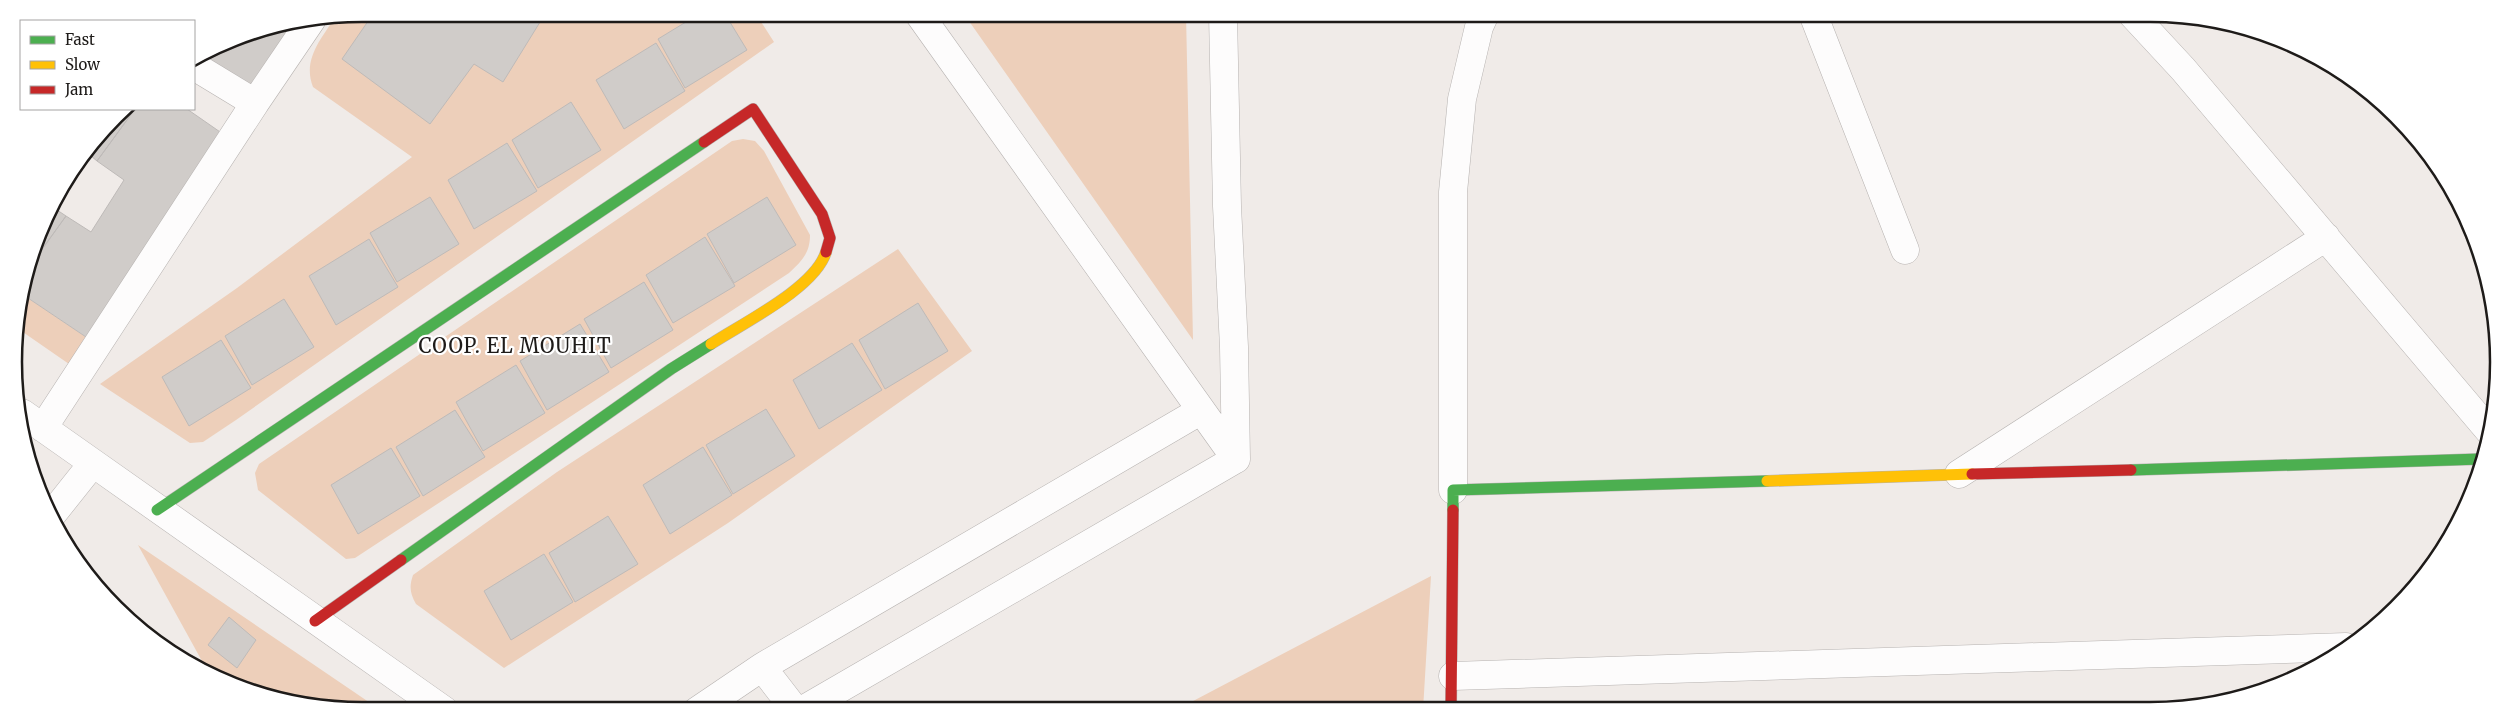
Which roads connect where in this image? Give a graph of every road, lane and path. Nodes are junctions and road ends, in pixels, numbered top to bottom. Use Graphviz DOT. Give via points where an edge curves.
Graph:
graph roads {
  1 [pos="925,22"];
  2 [pos="1223,22"];
  3 [pos="1481,22"];
  4 [pos="1816,22"];
  5 [pos="2139,22"];
  6 [pos="307,27"];
  7 [pos="195,67"];
  8 [pos="255,103"];
  9 [pos="2326,237"];
  10 [pos="1905,250"];
  11 [pos="1200,411"];
  12 [pos="32,420"];
  13 [pos="2484,424"];
  14 [pos="1236,459"];
  15 [pos="2475,459"];
  16 [pos="93,463"];
  17 [pos="1959,474"];
  18 [pos="1453,490"];
  19 [pos="56,509"];
  20 [pos="158,510"];
  21 [pos="315,621"];
  22 [pos="2334,647"];
  23 [pos="762,666"];
  24 [pos="1453,676"];
  25 [pos="431,702"];
  26 [pos="710,702"];
  27 [pos="790,702"];
  28 [pos="815,702"];
  29 [pos="1451,702"];
  1 -- 11 [label="street"];
  2 -- 14 [label="street"];
  3 -- 18 [label="street" via="1462,99 1453,192"];
  4 -- 10 [label="street"];
  5 -- 9 [label="street"];
  6 -- 8 [label="street"];
  7 -- 8 [label="street"];
  8 -- 12 [label="street"];
  9 -- 13 [label="street"];
  9 -- 17 [label="street"];
  11 -- 14 [label="street"];
  11 -- 23 [label="street"];
  12 -- 16 [label="street"];
  14 -- 28 [label="street"];
  15 -- 17 [label="street"];
  16 -- 19 [label="street"];
  16 -- 20 [label="street"];
  17 -- 18 [label="street"];
  18 -- 24 [label="street"];
  20 -- 21 [label="street"];
  20 -- 21 [label="street" via="753,108 822,214 830,238 822,264 804,284 671,369"];
  21 -- 25 [label="street"];
  22 -- 24 [label="street"];
  23 -- 26 [label="street"];
  23 -- 27 [label="street"];
  24 -- 29 [label="street"];
}
